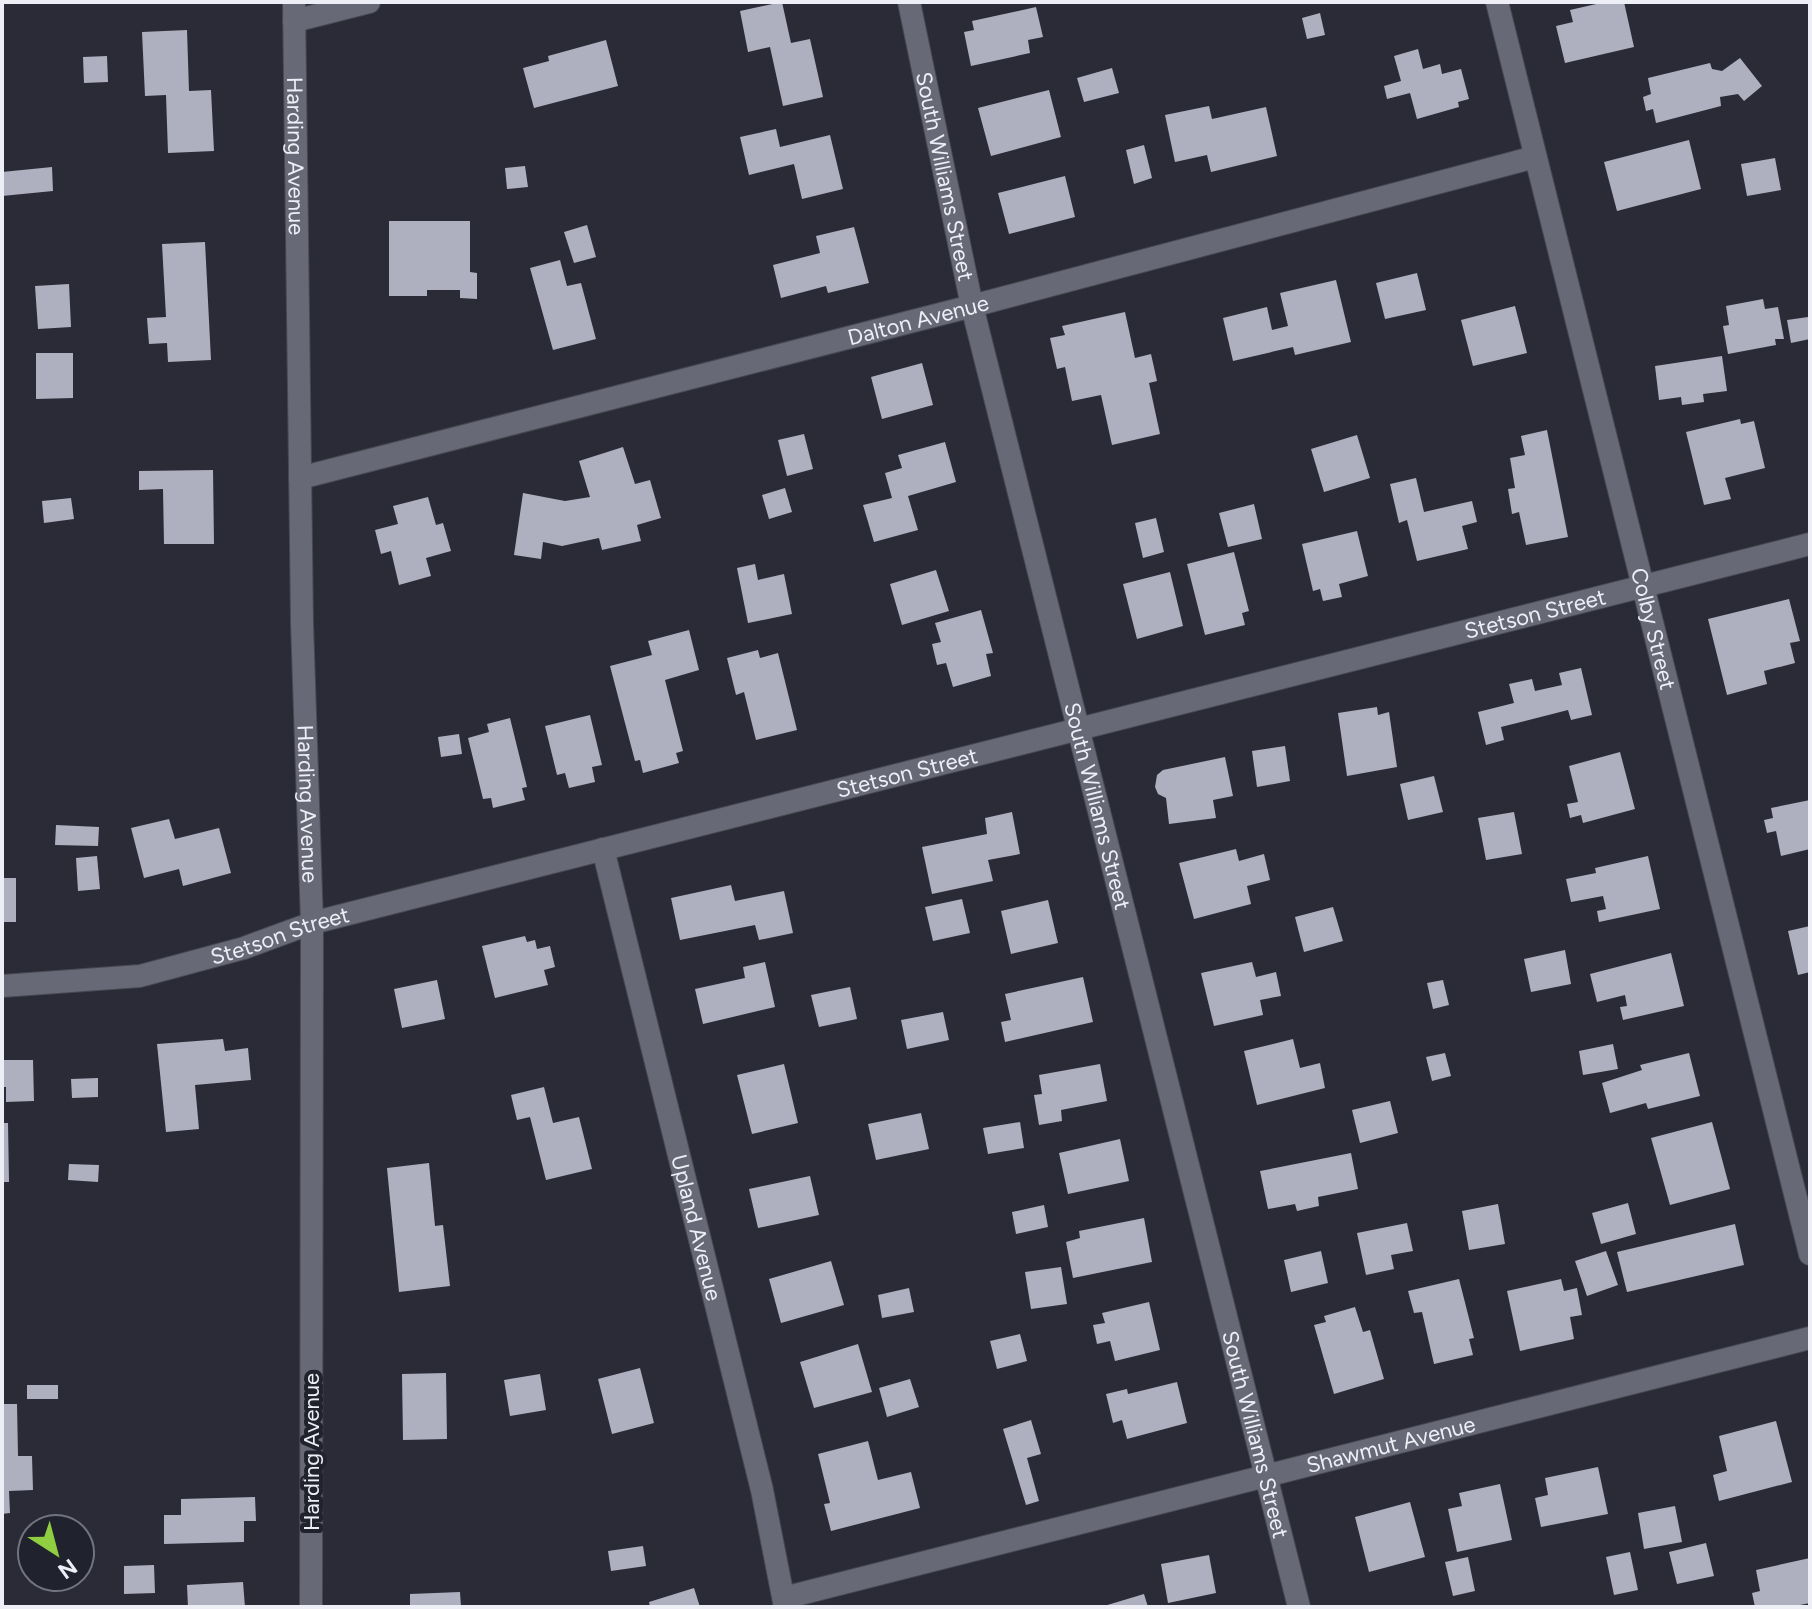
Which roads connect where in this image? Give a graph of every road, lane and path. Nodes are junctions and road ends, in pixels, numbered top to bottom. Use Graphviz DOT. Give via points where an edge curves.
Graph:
graph roads {
  1 [pos="369,2"];
  2 [pos="909,2"];
  3 [pos="1497,2"];
  4 [pos="294,12"];
  5 [pos="1535,157"];
  6 [pos="972,306"];
  7 [pos="300,478"];
  8 [pos="1810,544"];
  9 [pos="1643,586"];
  10 [pos="1078,729"];
  11 [pos="603,849"];
  12 [pos="312,923"];
  13 [pos="2,986"];
  14 [pos="1810,1254"];
  15 [pos="1810,1338"];
  16 [pos="1266,1476"];
  17 [pos="784,1603"];
  18 [pos="311,1607"];
  19 [pos="1299,1607"];
  1 -- 4 [label="street"];
  2 -- 6 [label="street, South Williams Street"];
  3 -- 5 [label="street, Colby Street"];
  4 -- 7 [label="street, Harding Avenue"];
  5 -- 6 [label="street, Dalton Avenue"];
  5 -- 9 [label="street, Colby Street"];
  6 -- 7 [label="street, Dalton Avenue"];
  6 -- 10 [label="street, South Williams Street"];
  7 -- 12 [label="street, Harding Avenue"];
  8 -- 9 [label="street, Stetson Street"];
  9 -- 10 [label="street, Stetson Street"];
  9 -- 14 [label="street, Colby Street"];
  10 -- 11 [label="street, Stetson Street"];
  10 -- 16 [label="street, South Williams Street"];
  11 -- 12 [label="street, Stetson Street"];
  11 -- 17 [label="street, Upland Avenue" via="762,1490"];
  12 -- 13 [label="street, Stetson Street" via="140,976"];
  12 -- 18 [label="street, Harding Avenue"];
  15 -- 16 [label="street, Shawmut Avenue"];
  16 -- 17 [label="street, Shawmut Avenue"];
  16 -- 19 [label="street, South Williams Street"];
}
